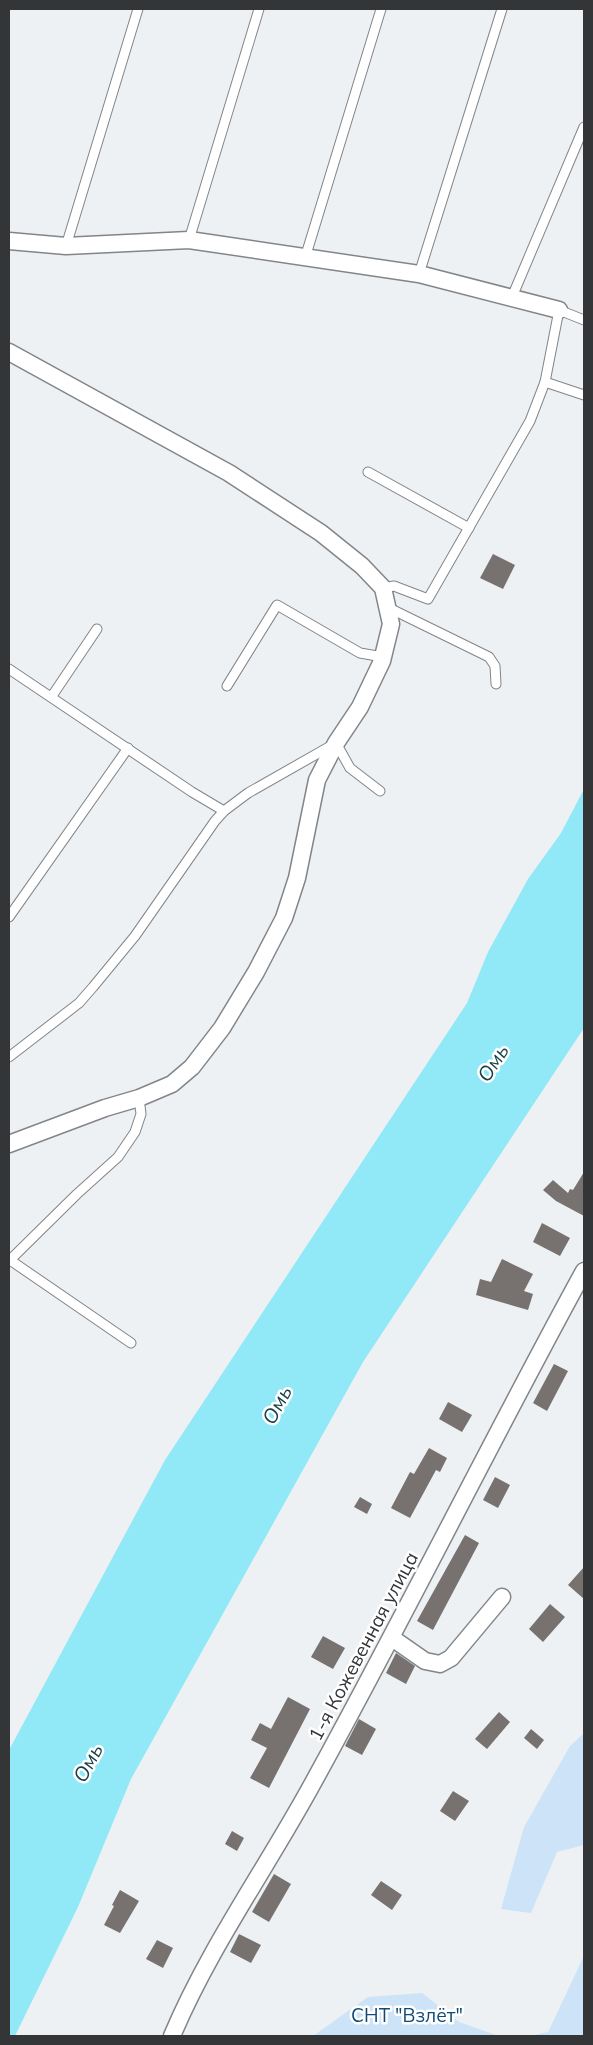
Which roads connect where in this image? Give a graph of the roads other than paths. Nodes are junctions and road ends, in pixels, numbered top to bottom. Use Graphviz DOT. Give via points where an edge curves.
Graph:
graph roads {
  1 [pos="138,9"];
  2 [pos="258,9"];
  3 [pos="382,9"];
  4 [pos="502,9"];
  5 [pos="584,127"];
  6 [pos="189,240"];
  7 [pos="9,241"];
  8 [pos="66,246"];
  9 [pos="305,258"];
  10 [pos="419,274"];
  11 [pos="512,297"];
  12 [pos="559,310"];
  13 [pos="584,320"];
  14 [pos="9,352"];
  15 [pos="545,382"];
  16 [pos="584,395"];
  17 [pos="368,472"];
  18 [pos="469,528"];
  19 [pos="383,588"];
  20 [pos="387,607"];
  21 [pos="97,629"];
  22 [pos="383,657"];
  23 [pos="9,669"];
  24 [pos="496,684"];
  25 [pos="227,686"];
  26 [pos="52,696"];
  27 [pos="336,743"];
  28 [pos="128,748"];
  29 [pos="380,791"];
  30 [pos="224,811"];
  31 [pos="9,917"];
  32 [pos="9,1056"];
  33 [pos="139,1098"];
  34 [pos="9,1144"];
  35 [pos="9,1260"];
  36 [pos="584,1271"];
  37 [pos="580,1290"];
  38 [pos="131,1343"];
  39 [pos="502,1598"];
  40 [pos="392,1638"];
  41 [pos="172,2036"];
  1 -- 8 [label="lane"];
  2 -- 6 [label="lane"];
  3 -- 9 [label="lane"];
  4 -- 10 [label="lane"];
  5 -- 11 [label="lane"];
  6 -- 8 [label="street"];
  6 -- 9 [label="street"];
  7 -- 8 [label="street"];
  9 -- 10 [label="street"];
  10 -- 11 [label="street"];
  11 -- 12 [label="street"];
  12 -- 13 [label="lane"];
  12 -- 15 [label="lane"];
  14 -- 19 [label="street" via="229,473 320,533 362,566"];
  15 -- 16 [label="lane"];
  15 -- 18 [label="lane" via="530,422"];
  17 -- 18 [label="lane"];
  18 -- 19 [label="lane" via="428,599 394,586"];
  19 -- 20 [label="street"];
  20 -- 22 [label="street" via="391,624"];
  20 -- 24 [label="lane" via="489,657 495,666"];
  21 -- 26 [label="lane"];
  22 -- 25 [label="lane" via="360,654 277,605"];
  22 -- 27 [label="street" via="360,707"];
  23 -- 26 [label="lane"];
  26 -- 28 [label="lane"];
  27 -- 29 [label="lane" via="350,768"];
  27 -- 30 [label="lane" via="248,793"];
  27 -- 33 [label="street" via="317,780 297,878 284,918 256,972 222,1028 192,1067 172,1084"];
  28 -- 30 [label="lane"];
  28 -- 31 [label="lane"];
  30 -- 32 [label="lane" via="135,936 79,1002"];
  33 -- 34 [label="street"];
  33 -- 35 [label="lane" via="141,1114 135,1132 118,1157"];
  35 -- 38 [label="lane"];
  36 -- 37 [label="street, 1-я Кожевенная улица"];
  37 -- 40 [label="street, 1-я Кожевенная улица" via="439,1544"];
  39 -- 40 [label="street" via="451,1658 440,1664 425,1661"];
  40 -- 41 [label="street, 1-я Кожевенная улица" via="283,1837 220,1941"];
}
